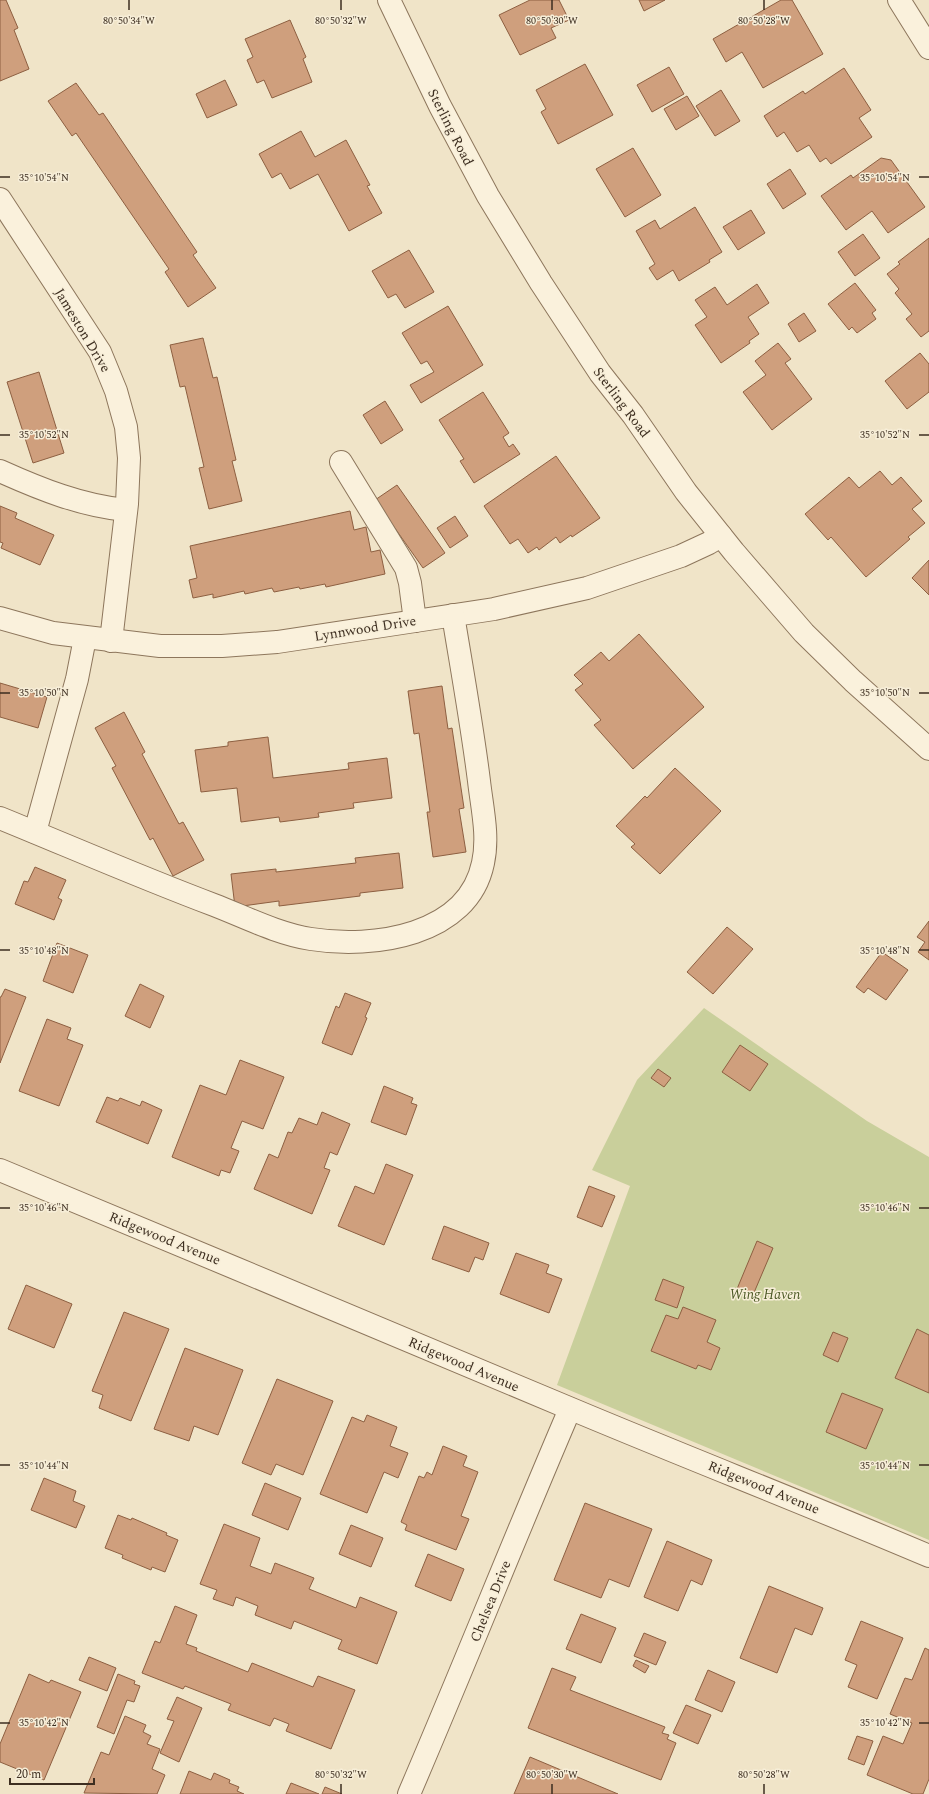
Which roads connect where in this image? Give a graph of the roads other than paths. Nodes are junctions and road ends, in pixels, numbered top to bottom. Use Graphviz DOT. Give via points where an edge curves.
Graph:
graph roads {
  1 [pos="389,0"];
  2 [pos="899,0"];
  3 [pos="929,48"];
  4 [pos="0,199"];
  5 [pos="341,462"];
  6 [pos="0,471"];
  7 [pos="126,510"];
  8 [pos="721,536"];
  9 [pos="453,615"];
  10 [pos="0,618"];
  11 [pos="415,621"];
  12 [pos="85,638"];
  13 [pos="111,641"];
  14 [pos="929,749"];
  15 [pos="0,818"];
  16 [pos="35,832"];
  17 [pos="0,1170"];
  18 [pos="570,1409"];
  19 [pos="929,1556"];
  20 [pos="409,1794"];
  1 -- 8 [label="street, Sterling Road" via="458,142 519,249 596,367"];
  2 -- 3 [label="street"];
  4 -- 7 [label="street, Jameston Drive" via="82,323 109,371 122,412 128,443 129,479"];
  5 -- 11 [label="street" via="406,568"];
  6 -- 7 [label="street" via="88,504"];
  7 -- 13 [label="street, Jameston Drive"];
  8 -- 9 [label="street, Lynnwood Drive" via="675,558 587,588 518,604"];
  8 -- 14 [label="street, Sterling Road" via="804,633 858,686"];
  9 -- 11 [label="street, Lynnwood Drive"];
  9 -- 16 [label="street" via="473,737 486,852 479,880 472,892 456,910 439,922 416,932 386,939 351,942 310,939 279,931 199,900"];
  10 -- 12 [label="street, Lynnwood Drive" via="53,633"];
  11 -- 13 [label="street, Lynnwood Drive" via="277,642 229,646 167,647"];
  12 -- 13 [label="street, Lynnwood Drive"];
  12 -- 16 [label="street" via="77,679"];
  15 -- 16 [label="street"];
  17 -- 18 [label="street, Ridgewood Avenue"];
  18 -- 19 [label="street, Ridgewood Avenue" via="822,1510"];
  18 -- 20 [label="street, Chelsea Drive"];
}
